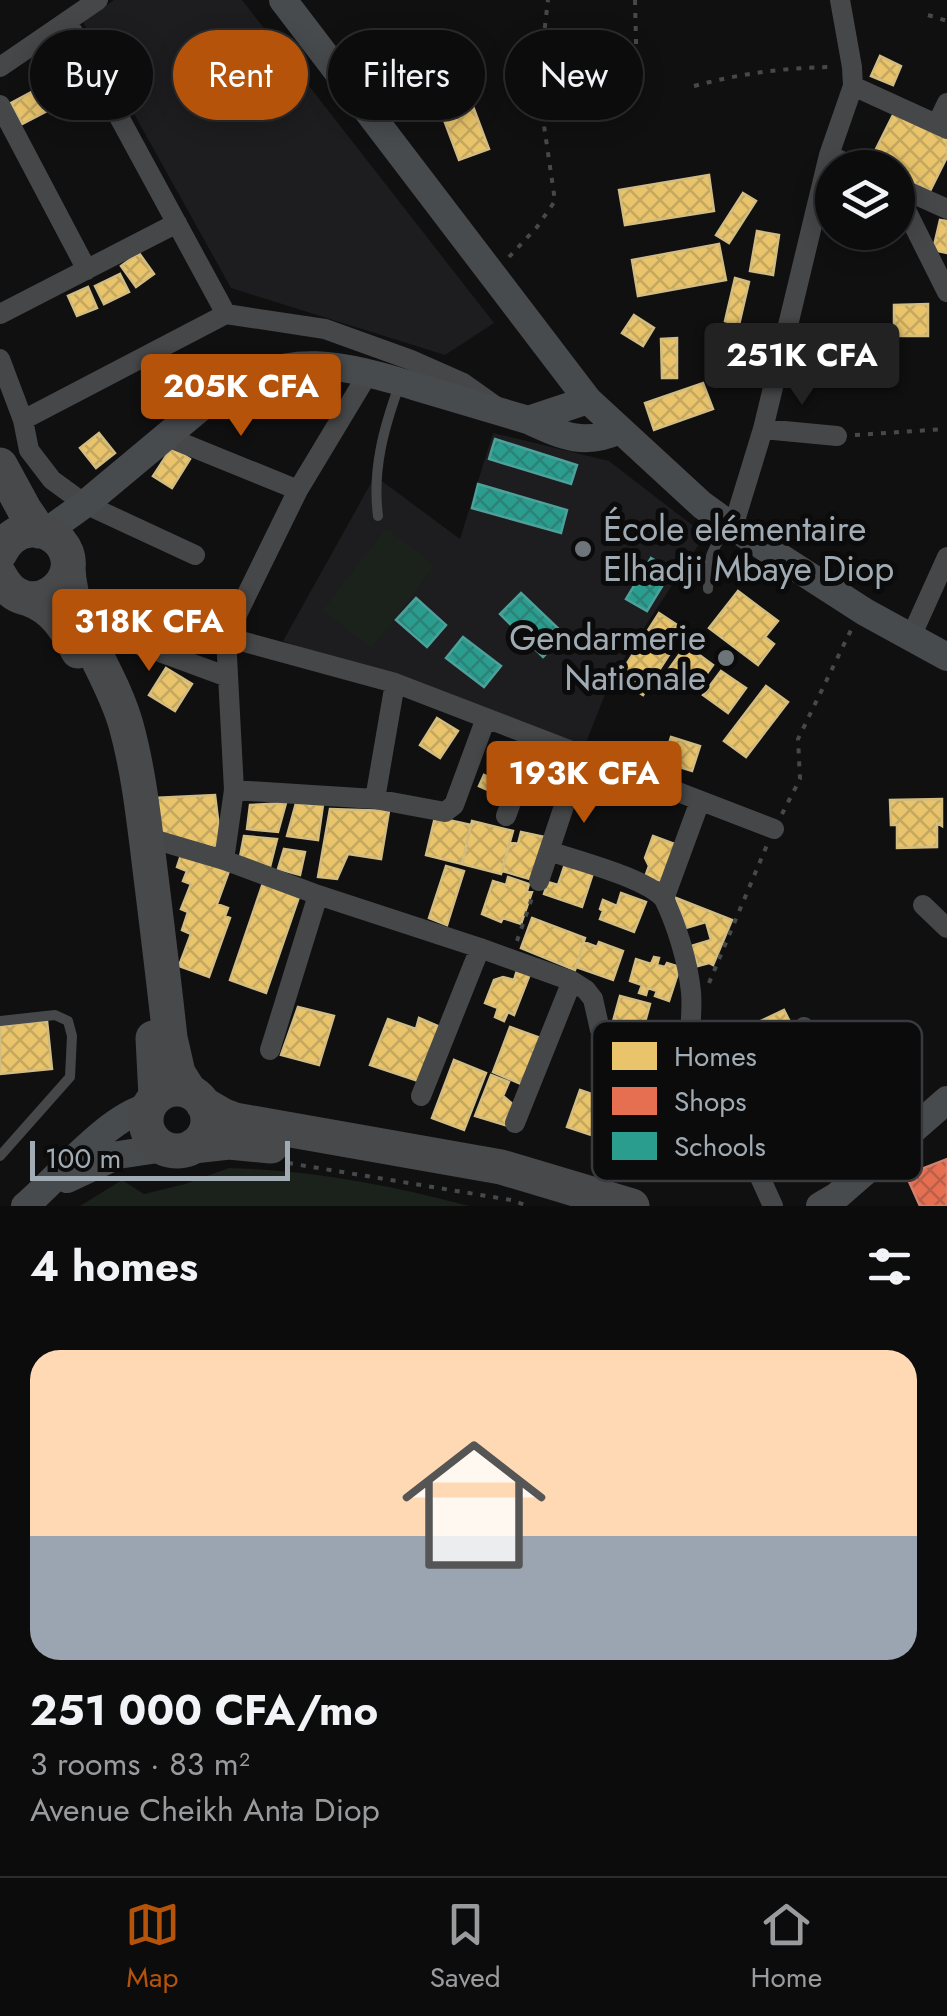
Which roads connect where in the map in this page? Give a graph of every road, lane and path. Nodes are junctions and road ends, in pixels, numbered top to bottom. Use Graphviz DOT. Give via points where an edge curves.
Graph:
graph roads {
  1 [pos="98,0"];
  2 [pos="283,0"];
  3 [pos="548,0"];
  4 [pos="635,0"];
  5 [pos="840,0"];
  6 [pos="928,15"];
  7 [pos="947,21"];
  8 [pos="68,23"];
  9 [pos="636,30"];
  10 [pos="0,67"];
  11 [pos="853,76"];
  12 [pos="694,86"];
  13 [pos="947,104"];
  14 [pos="0,106"];
  15 [pos="942,127"];
  16 [pos="831,150"];
  17 [pos="915,197"];
  18 [pos="947,209"];
  19 [pos="815,213"];
  20 [pos="176,223"];
  21 [pos="915,225"];
  22 [pos="87,270"];
  23 [pos="493,274"];
  24 [pos="947,292"];
  25 [pos="0,314"];
  26 [pos="226,314"];
  27 [pos="0,358"];
  28 [pos="369,372"];
  29 [pos="401,382"];
  30 [pos="588,400"];
  31 [pos="516,416"];
  32 [pos="23,420"];
  33 [pos="763,429"];
  34 [pos="945,429"];
  35 [pos="619,430"];
  36 [pos="164,436"];
  37 [pos="838,436"];
  38 [pos="0,465"];
  39 [pos="298,490"];
  40 [pos="85,504"];
  41 [pos="378,516"];
  42 [pos="731,526"];
  43 [pos="54,545"];
  44 [pos="195,555"];
  45 [pos="947,557"];
  46 [pos="9,570"];
  47 [pos="708,588"];
  48 [pos="865,612"];
  49 [pos="84,628"];
  50 [pos="226,636"];
  51 [pos="910,638"];
  52 [pos="947,657"];
  53 [pos="228,676"];
  54 [pos="395,683"];
  55 [pos="486,718"];
  56 [pos="535,737"];
  57 [pos="581,755"];
  58 [pos="234,790"];
  59 [pos="375,799"];
  60 [pos="700,801"];
  61 [pos="506,816"];
  62 [pos="774,829"];
  63 [pos="146,837"];
  64 [pos="549,851"];
  65 [pos="224,860"];
  66 [pos="538,881"];
  67 [pos="318,895"];
  68 [pos="664,899"];
  69 [pos="923,904"];
  70 [pos="947,928"];
  71 [pos="480,948"];
  72 [pos="510,959"];
  73 [pos="572,981"];
  74 [pos="691,992"];
  75 [pos="0,1021"];
  76 [pos="598,1021"];
  77 [pos="690,1021"];
  78 [pos="270,1050"];
  79 [pos="421,1096"];
  80 [pos="175,1100"];
  81 [pos="947,1100"];
  82 [pos="922,1122"];
  83 [pos="515,1123"];
  84 [pos="179,1147"];
  85 [pos="0,1156"];
  86 [pos="283,1162"];
  87 [pos="762,1181"];
  88 [pos="854,1181"];
  89 [pos="34,1198"];
  90 [pos="829,1203"];
  91 [pos="528,1206"];
  92 [pos="567,1206"];
  93 [pos="632,1206"];
  94 [pos="773,1206"];
  1 -- 8 [label="street"];
  2 -- 23 [label="street"];
  3 -- 23 [label="path" via="540,98 555,200"];
  4 -- 9 [label="path"];
  5 -- 11 [label="street"];
  6 -- 7 [label="path"];
  8 -- 10 [label="street"];
  8 -- 20 [label="street"];
  11 -- 12 [label="path" via="786,68"];
  11 -- 15 [label="street"];
  11 -- 16 [label="street"];
  13 -- 15 [label="street"];
  14 -- 22 [label="street"];
  17 -- 18 [label="street"];
  19 -- 33 [label="street"];
  20 -- 22 [label="street"];
  20 -- 26 [label="street"];
  21 -- 24 [label="street"];
  22 -- 25 [label="street"];
  23 -- 30 [label="street"];
  26 -- 31 [label="street" via="325,329 463,383"];
  26 -- 32 [label="street"];
  27 -- 32 [label="street"];
  28 -- 29 [label="street"];
  28 -- 36 [label="street" via="314,364 252,376 218,393"];
  28 -- 39 [label="street"];
  29 -- 31 [label="street"];
  29 -- 41 [label="lane" via="382,434"];
  30 -- 31 [label="street"];
  30 -- 35 [label="street"];
  31 -- 35 [label="street" via="576,438 604,438"];
  32 -- 40 [label="street" via="36,460"];
  33 -- 37 [label="street"];
  33 -- 42 [label="street"];
  34 -- 37 [label="path"];
  35 -- 42 [label="street"];
  36 -- 39 [label="street"];
  36 -- 40 [label="street"];
  38 -- 43 [label="highway"];
  39 -- 50 [label="street"];
  40 -- 43 [label="street"];
  40 -- 44 [label="street"];
  42 -- 47 [label="lane" via="708,560"];
  42 -- 48 [label="street"];
  43 -- 46 [label="highway" via="31,530 15,535"];
  43 -- 46 [label="highway" via="59,588 50,595"];
  43 -- 49 [label="highway"];
  45 -- 51 [label="street"];
  46 -- 80 [label="highway" via="68,632 106,717 121,778 153,1040"];
  48 -- 51 [label="street"];
  48 -- 62 [label="path" via="798,739 800,779"];
  49 -- 53 [label="street"];
  49 -- 63 [label="highway" via="125,722"];
  50 -- 53 [label="street"];
  50 -- 54 [label="street"];
  51 -- 52 [label="street"];
  53 -- 58 [label="street"];
  54 -- 55 [label="street"];
  54 -- 59 [label="street"];
  55 -- 56 [label="street"];
  55 -- 59 [label="street" via="449,811"];
  56 -- 57 [label="street"];
  56 -- 61 [label="street"];
  57 -- 60 [label="street"];
  57 -- 64 [label="street"];
  58 -- 59 [label="street"];
  58 -- 65 [label="street"];
  60 -- 62 [label="street"];
  60 -- 68 [label="street"];
  62 -- 74 [label="path" via="710,982"];
  63 -- 65 [label="street"];
  63 -- 80 [label="highway" via="178,1073"];
  64 -- 66 [label="street"];
  64 -- 68 [label="street" via="644,884"];
  65 -- 67 [label="street"];
  66 -- 72 [label="path"];
  67 -- 71 [label="street"];
  67 -- 78 [label="street"];
  68 -- 74 [label="street"];
  69 -- 70 [label="street"];
  71 -- 72 [label="street"];
  71 -- 79 [label="street"];
  72 -- 73 [label="street"];
  73 -- 76 [label="street" via="593,999"];
  73 -- 83 [label="street"];
  74 -- 77 [label="street"];
  75 -- 85 [label="lane" via="55,1015 68,1021 72,1036 70,1078"];
  80 -- 84 [label="highway" via="147,1126 157,1143"];
  80 -- 84 [label="highway" via="208,1122 200,1140"];
  80 -- 89 [label="street" via="132,1114"];
  80 -- 93 [label="highway" via="235,1120 501,1167"];
  81 -- 82 [label="street"];
  84 -- 89 [label="street" via="118,1155"];
  84 -- 92 [label="highway" via="264,1145 520,1191"];
  86 -- 91 [label="path"];
  87 -- 94 [label="street"];
  88 -- 90 [label="street"];
}
